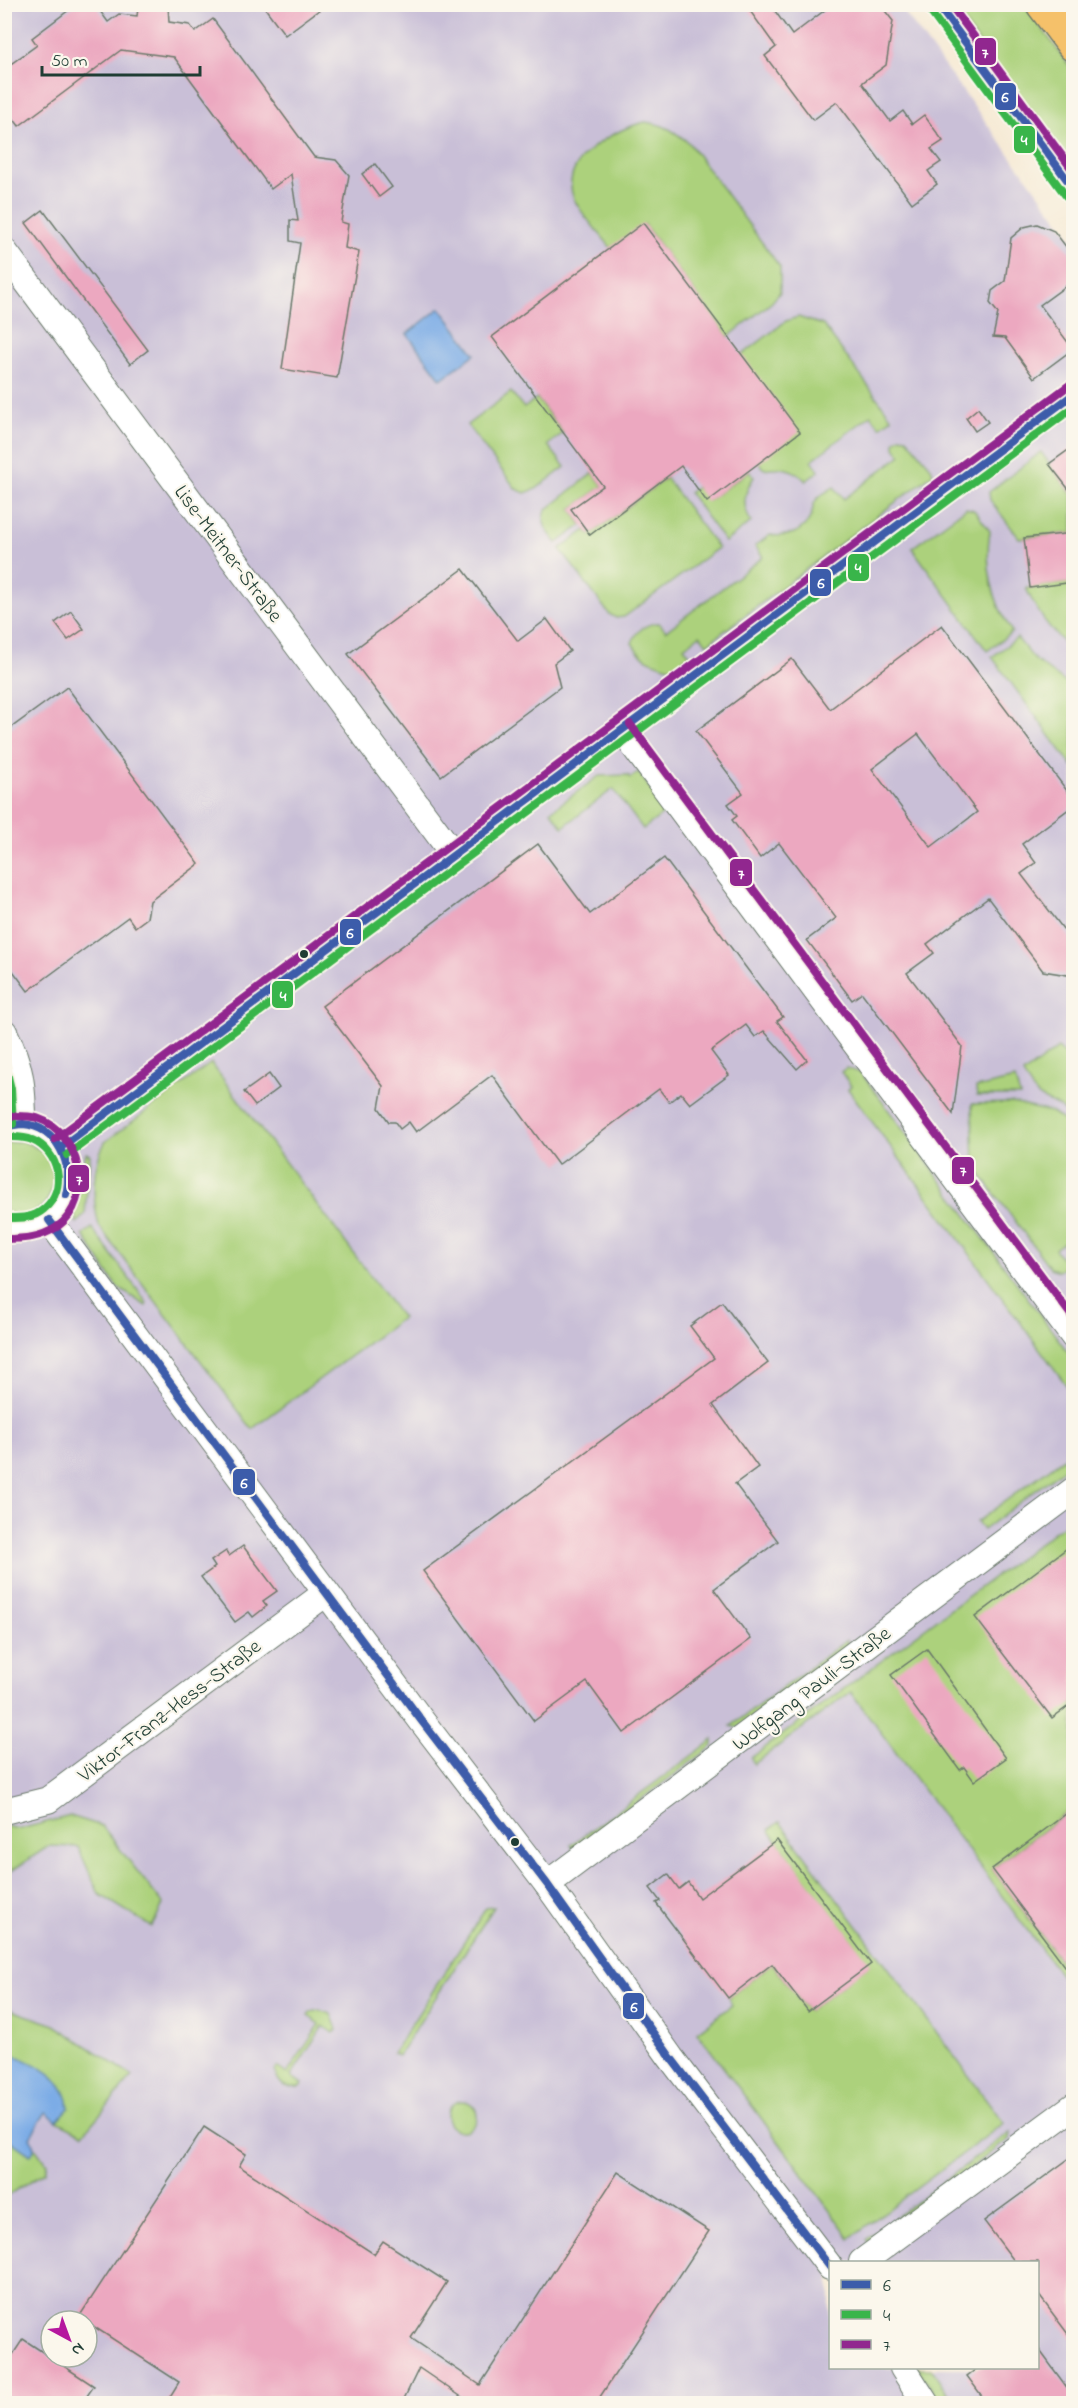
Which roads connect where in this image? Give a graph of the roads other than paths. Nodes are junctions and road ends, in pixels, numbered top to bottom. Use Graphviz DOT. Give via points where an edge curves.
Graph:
graph roads {
  1 [pos="937,4"];
  2 [pos="1043,4"];
  3 [pos="1074,45"];
  4 [pos="1074,190"];
  5 [pos="4,251"];
  6 [pos="1074,394"];
  7 [pos="622,730"];
  8 [pos="454,855"];
  9 [pos="4,1032"];
  10 [pos="14,1125"];
  11 [pos="61,1147"];
  12 [pos="49,1221"];
  13 [pos="4,1229"];
  14 [pos="1074,1337"];
  15 [pos="1074,1490"];
  16 [pos="326,1593"];
  17 [pos="4,1811"];
  18 [pos="547,1884"];
  19 [pos="1074,2106"];
  20 [pos="863,2261"];
  21 [pos="829,2264"];
  22 [pos="904,2369"];
  23 [pos="926,2403"];
  1 -- 4 [label="street"];
  2 -- 3 [label="main road"];
  5 -- 8 [label="street, Lise-Meitner-Straße"];
  6 -- 7 [label="street"];
  7 -- 8 [label="street"];
  7 -- 14 [label="street"];
  8 -- 11 [label="street"];
  9 -- 10 [label="street" via="17,1058 23,1083"];
  10 -- 11 [label="street" via="42,1130"];
  11 -- 12 [label="street" via="69,1163 70,1184 63,1205"];
  12 -- 13 [label="street" via="33,1229"];
  12 -- 16 [label="street"];
  15 -- 18 [label="street, Wolfgang Pauli-Straße"];
  16 -- 17 [label="street, Viktor-Franz-Hess-Straße" via="48,1800"];
  16 -- 18 [label="street"];
  18 -- 21 [label="street" via="671,2058"];
  19 -- 20 [label="street"];
  22 -- 23 [label="street"];
}
